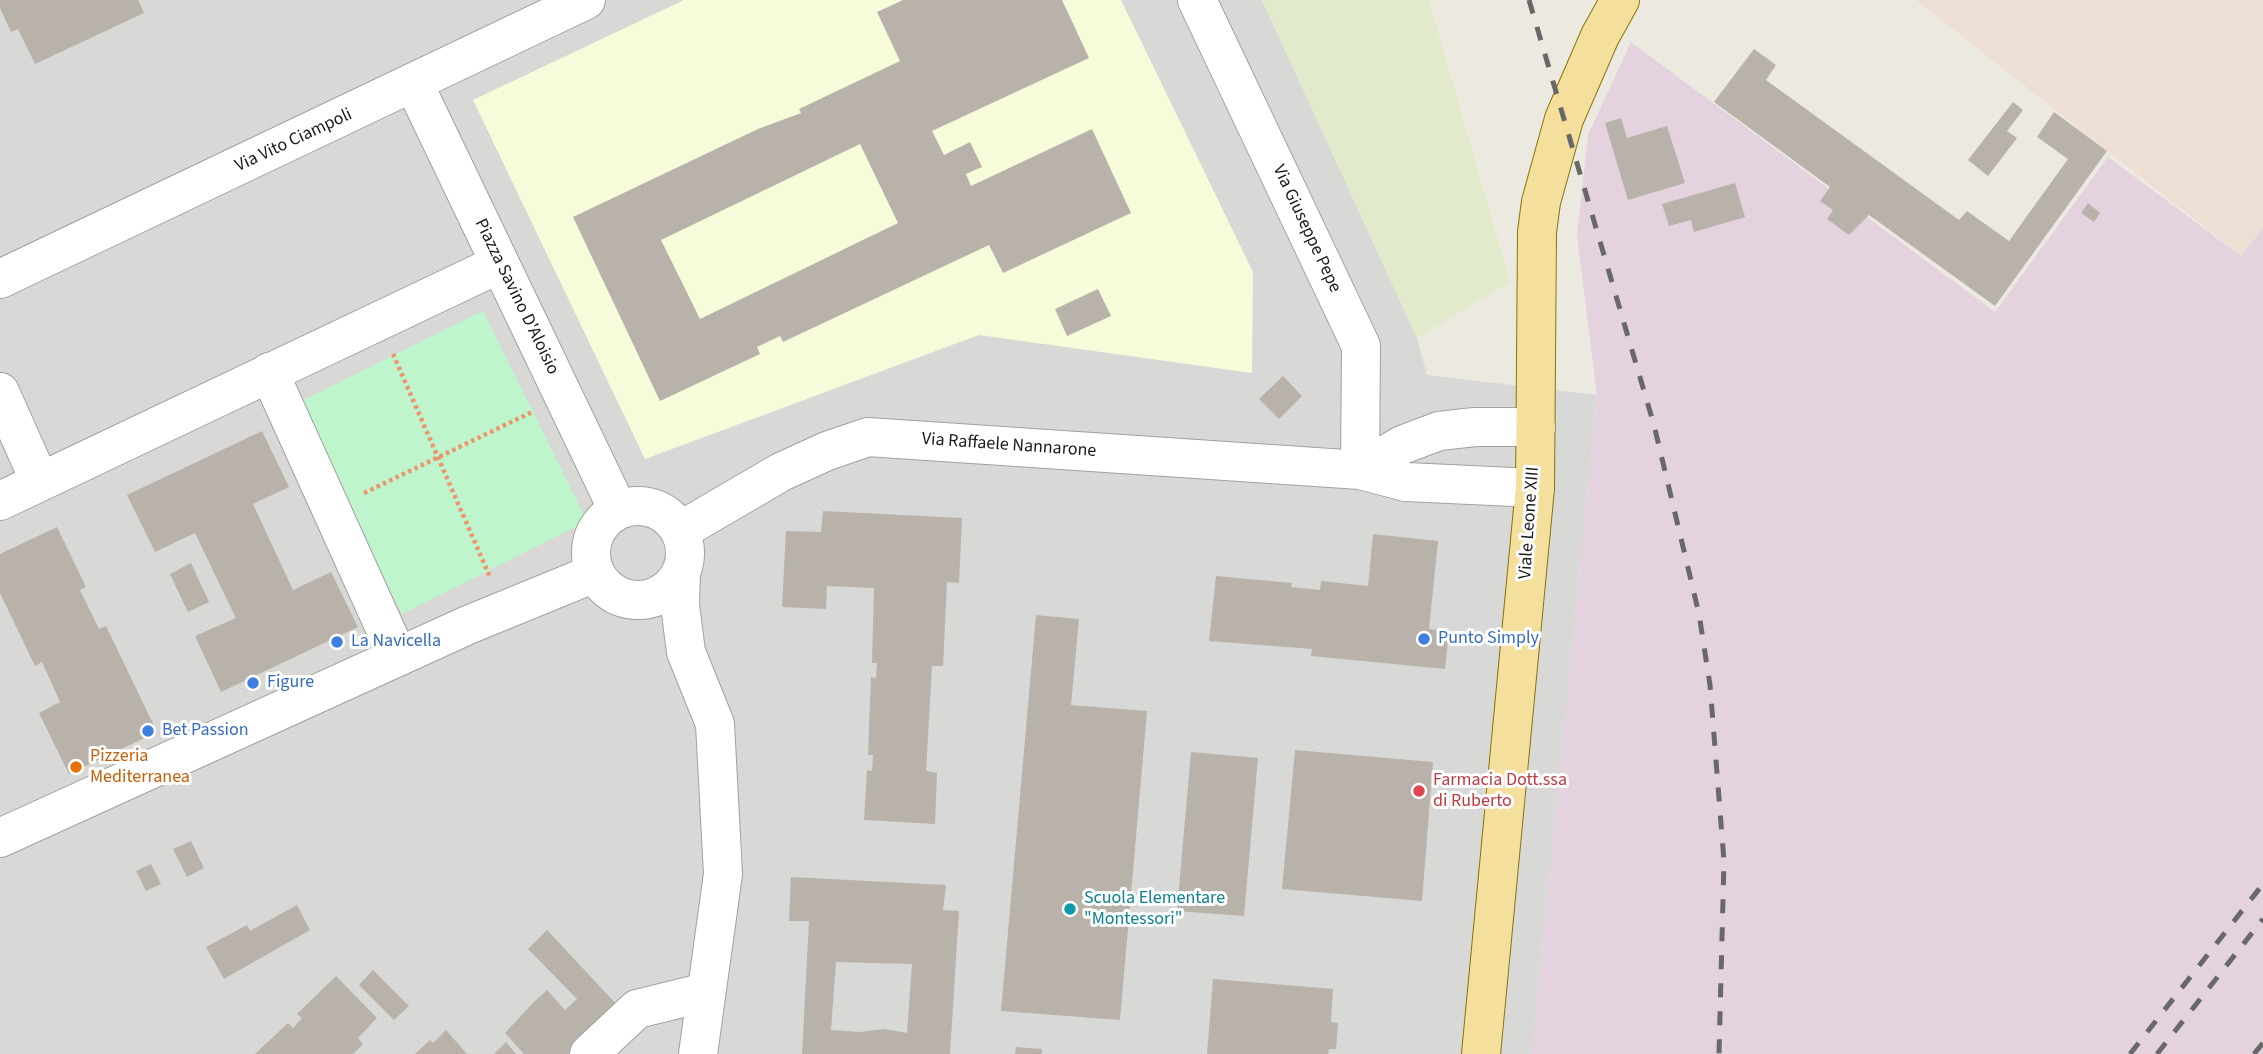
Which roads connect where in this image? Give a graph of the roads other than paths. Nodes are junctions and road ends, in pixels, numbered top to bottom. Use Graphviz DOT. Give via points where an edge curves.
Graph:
graph roads {
  1 [pos="586,0"];
  2 [pos="1197,0"];
  3 [pos="1619,0"];
  4 [pos="1601,18"];
  5 [pos="414,84"];
  6 [pos="499,264"];
  7 [pos="0,279"];
  8 [pos="269,373"];
  9 [pos="0,393"];
  10 [pos="1536,428"];
  11 [pos="1360,470"];
  12 [pos="40,482"];
  13 [pos="1535,488"];
  14 [pos="0,501"];
  15 [pos="618,510"];
  16 [pos="680,531"];
  17 [pos="681,572"];
  18 [pos="595,573"];
  19 [pos="624,598"];
  20 [pos="686,652"];
  21 [pos="398,657"];
  22 [pos="0,838"];
  23 [pos="706,992"];
  24 [pos="589,1054"];
  25 [pos="698,1054"];
  26 [pos="1481,1054"];
  1 -- 5 [label="street, Via Vito Ciampoli"];
  2 -- 11 [label="street, Via Giuseppe Pepe" via="1361,346"];
  3 -- 4 [label="main road, Viale Leone XIII"];
  4 -- 10 [label="main road, Viale Leone XIII" via="1554,146 1541,202"];
  5 -- 6 [label="street, Piazza Savino D'Aloisio"];
  5 -- 7 [label="street, Via Vito Ciampoli"];
  6 -- 8 [label="street"];
  6 -- 15 [label="street, Piazza Savino D'Aloisio"];
  8 -- 12 [label="street"];
  8 -- 21 [label="street"];
  9 -- 12 [label="street"];
  10 -- 11 [label="street" via="1475,427 1439,432 1402,445"];
  10 -- 13 [label="main road, Viale Leone XIII"];
  11 -- 13 [label="street, Via Raffaele Nannarone" via="1406,482"];
  11 -- 16 [label="street, Via Raffaele Nannarone" via="868,437 781,472"];
  12 -- 14 [label="street"];
  13 -- 26 [label="main road, Viale Leone XIII"];
  15 -- 16 [label="street" via="654,508"];
  15 -- 18 [label="street" via="595,533 591,555"];
  16 -- 17 [label="street" via="685,554"];
  17 -- 19 [label="street" via="665,591 642,600"];
  17 -- 20 [label="street"];
  18 -- 19 [label="street" via="603,585"];
  18 -- 21 [label="street"];
  19 -- 20 [label="street"];
  20 -- 23 [label="street" via="715,724 723,874"];
  21 -- 22 [label="street"];
  23 -- 24 [label="street" via="637,1009"];
  23 -- 25 [label="street"];
}
